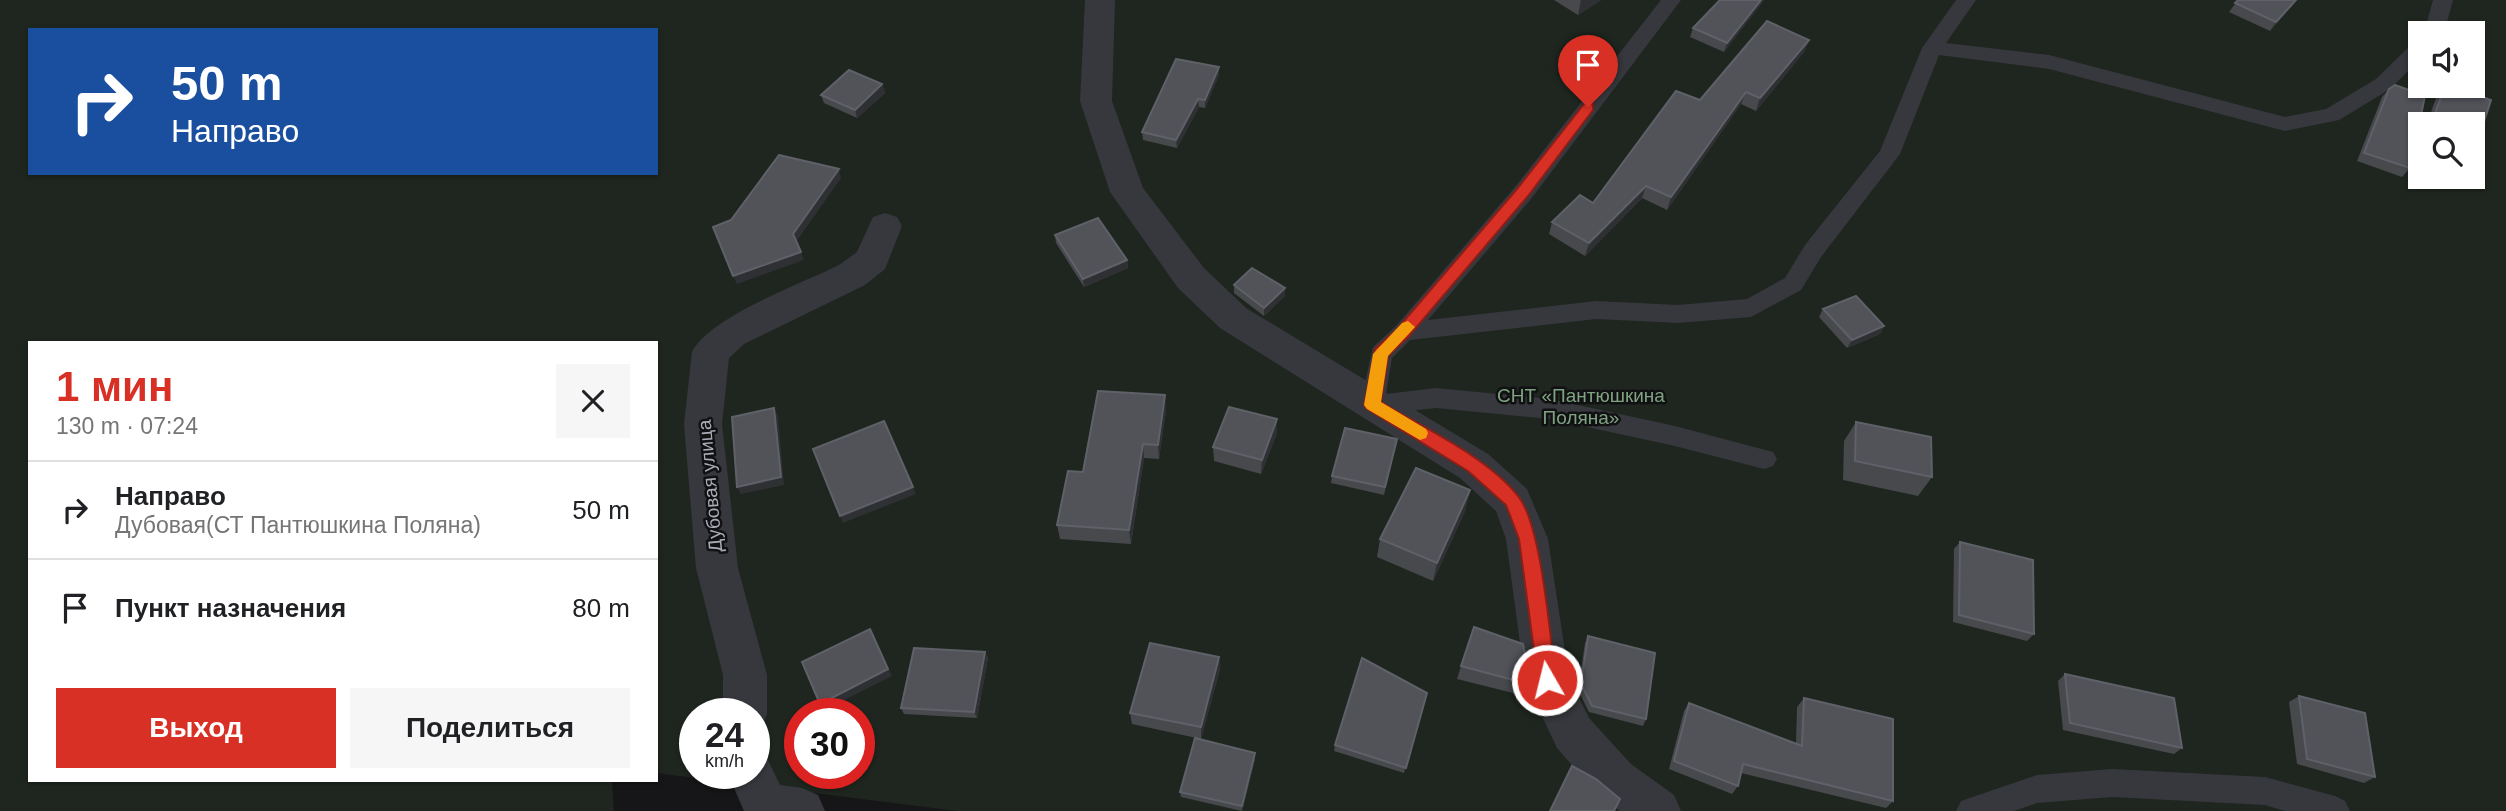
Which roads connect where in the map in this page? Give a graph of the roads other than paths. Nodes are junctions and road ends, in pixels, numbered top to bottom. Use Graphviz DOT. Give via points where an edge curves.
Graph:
graph roads {
  1 [pos="1100,0"];
  2 [pos="1671,0"];
  3 [pos="1966,0"];
  4 [pos="2443,0"];
  5 [pos="2437,21"];
  6 [pos="1932,48"];
  7 [pos="2408,60"];
  8 [pos="885,226"];
  9 [pos="1404,332"];
  10 [pos="1372,405"];
  11 [pos="1764,459"];
  12 [pos="745,698"];
  13 [pos="758,789"];
  14 [pos="803,811"];
  15 [pos="1658,811"];
  16 [pos="1971,811"];
  17 [pos="2335,811"];
  1 -- 10 [label="street" via="1096,101 1127,192 1191,278 1233,318"];
  2 -- 9 [label="lane" via="1522,193"];
  3 -- 6 [label="lane"];
  4 -- 5 [label="lane"];
  6 -- 7 [label="lane" via="2049,62 2285,124 2332,115 2383,84"];
  6 -- 9 [label="lane" via="1889,154 1813,251 1793,284 1751,308 1678,314 1597,310"];
  8 -- 12 [label="street, Дубовая улица" via="872,260 852,275 732,334 711,352 703,424 705,450 717,568 745,675"];
  9 -- 10 [label="lane" via="1381,354"];
  10 -- 11 [label="lane" via="1436,398 1550,409"];
  10 -- 15 [label="street" via="1474,466 1513,501 1527,539 1547,680 1573,733 1615,780"];
  13 -- 14 [label="street" via="764,803"];
  16 -- 17 [label="lane" via="2037,789 2112,783 2265,792"];
}
